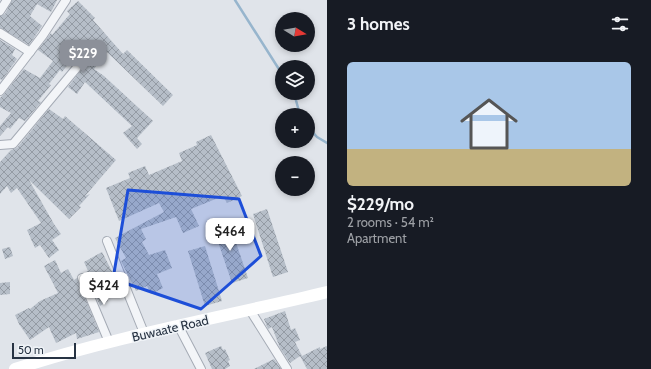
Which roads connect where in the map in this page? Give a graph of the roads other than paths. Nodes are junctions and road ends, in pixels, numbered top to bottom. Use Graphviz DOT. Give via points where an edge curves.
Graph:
graph roads {
  1 [pos="7,0"];
  2 [pos="66,0"];
  3 [pos="0,11"];
  4 [pos="0,33"];
  5 [pos="30,52"];
  6 [pos="84,59"];
  7 [pos="0,91"];
  8 [pos="0,145"];
  9 [pos="107,241"];
  10 [pos="82,278"];
  11 [pos="327,292"];
  12 [pos="250,310"];
  13 [pos="178,325"];
  14 [pos="144,333"];
  15 [pos="109,342"];
  16 [pos="15,369"];
  17 [pos="202,369"];
  18 [pos="287,369"];
  1 -- 3 [label="street"];
  2 -- 5 [label="street"];
  4 -- 5 [label="street"];
  5 -- 7 [label="street"];
  6 -- 8 [label="street" via="13,144"];
  9 -- 14 [label="street"];
  10 -- 15 [label="street"];
  11 -- 12 [label="street, Buwaate Road"];
  12 -- 13 [label="street, Buwaate Road"];
  12 -- 18 [label="street"];
  13 -- 14 [label="street, Buwaate Road"];
  13 -- 17 [label="street"];
  14 -- 15 [label="street, Buwaate Road"];
  15 -- 16 [label="street, Buwaate Road"];
}
